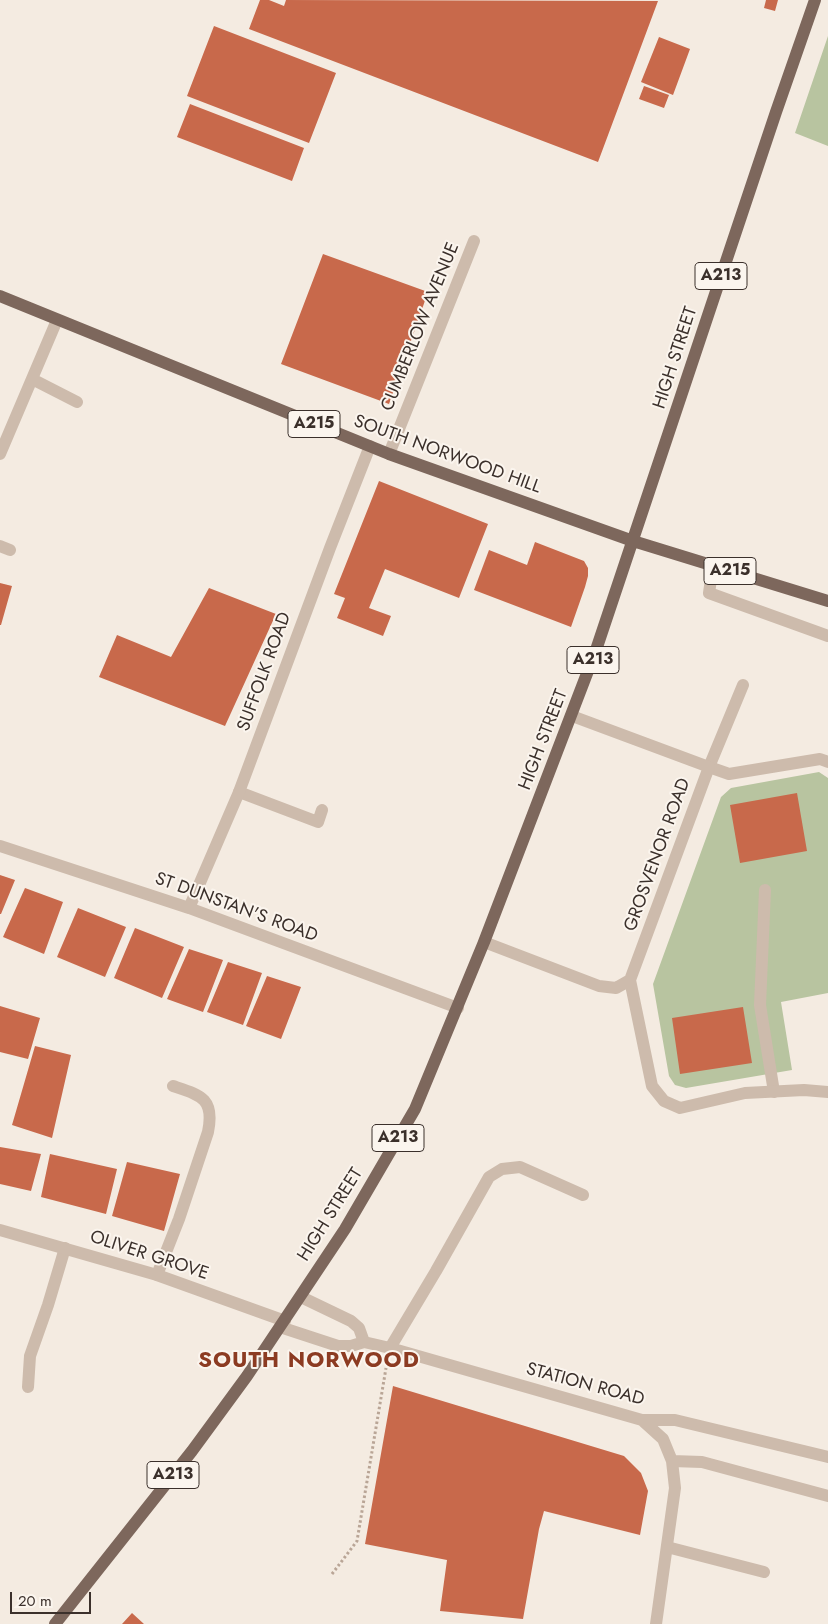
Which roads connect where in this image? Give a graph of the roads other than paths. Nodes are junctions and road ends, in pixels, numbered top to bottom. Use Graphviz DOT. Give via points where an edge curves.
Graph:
graph roads {
  1 [pos="815,0"];
  2 [pos="474,241"];
  3 [pos="0,296"];
  4 [pos="57,320"];
  5 [pos="32,379"];
  6 [pos="77,402"];
  7 [pos="370,446"];
  8 [pos="0,454"];
  9 [pos="389,454"];
  10 [pos="632,541"];
  11 [pos="713,566"];
  12 [pos="828,601"];
  13 [pos="828,636"];
  14 [pos="743,685"];
  15 [pos="572,716"];
  16 [pos="828,762"];
  17 [pos="709,767"];
  18 [pos="239,792"];
  19 [pos="322,810"];
  20 [pos="0,846"];
  21 [pos="766,890"];
  22 [pos="189,908"];
  23 [pos="484,942"];
  24 [pos="630,980"];
  25 [pos="458,1008"];
  26 [pos="173,1086"];
  27 [pos="774,1092"];
  28 [pos="828,1092"];
  29 [pos="583,1195"];
  30 [pos="0,1230"];
  31 [pos="65,1248"];
  32 [pos="157,1275"];
  33 [pos="301,1297"];
  34 [pos="283,1324"];
  35 [pos="364,1342"];
  36 [pos="390,1348"];
  37 [pos="28,1387"];
  38 [pos="642,1420"];
  39 [pos="828,1457"];
  40 [pos="672,1461"];
  41 [pos="828,1496"];
  42 [pos="667,1547"];
  43 [pos="764,1572"];
  44 [pos="54,1624"];
  45 [pos="656,1624"];
  1 -- 10 [label="main road, HIGH STREET / A213"];
  2 -- 9 [label="street, CUMBERLOW AVENUE"];
  3 -- 4 [label="main road, SOUTH NORWOOD HILL / A215"];
  4 -- 5 [label="street"];
  4 -- 7 [label="main road, SOUTH NORWOOD HILL / A215"];
  5 -- 6 [label="street"];
  5 -- 8 [label="street"];
  7 -- 9 [label="main road, SOUTH NORWOOD HILL / A215"];
  7 -- 18 [label="street, SUFFOLK ROAD"];
  9 -- 10 [label="main road, SOUTH NORWOOD HILL / A215"];
  10 -- 11 [label="main road, A215"];
  10 -- 15 [label="main road, HIGH STREET / A213"];
  11 -- 12 [label="main road, A215"];
  11 -- 13 [label="street" via="709,593"];
  14 -- 17 [label="street"];
  15 -- 17 [label="street, GROSVENOR ROAD"];
  15 -- 23 [label="main road, HIGH STREET / A213"];
  16 -- 17 [label="street" via="820,758 729,774"];
  17 -- 24 [label="street, GROSVENOR ROAD"];
  18 -- 19 [label="street" via="318,822"];
  18 -- 22 [label="street, SUFFOLK ROAD"];
  20 -- 22 [label="street, ST DUNSTAN'S ROAD"];
  21 -- 27 [label="street" via="760,1005"];
  22 -- 25 [label="street, ST DUNSTAN'S ROAD"];
  23 -- 24 [label="street" via="599,986 616,988"];
  23 -- 25 [label="main road, HIGH STREET / A213"];
  24 -- 27 [label="street" via="652,1086 664,1101 680,1108 745,1093"];
  25 -- 33 [label="main road, HIGH STREET / A213" via="415,1109"];
  26 -- 32 [label="street" via="199,1095 209,1109 210,1120 179,1219"];
  27 -- 28 [label="street"];
  29 -- 36 [label="street" via="520,1167 502,1169 489,1177"];
  30 -- 31 [label="street, OLIVER GROVE"];
  31 -- 32 [label="street, OLIVER GROVE"];
  31 -- 37 [label="street" via="30,1356"];
  32 -- 34 [label="street, OLIVER GROVE"];
  33 -- 34 [label="main road, HIGH STREET / A213"];
  33 -- 35 [label="street" via="351,1321 359,1328"];
  34 -- 35 [label="street, STATION ROAD" via="338,1346"];
  34 -- 44 [label="main road, A213" via="192,1451"];
  35 -- 36 [label="street, STATION ROAD"];
  36 -- 38 [label="street, STATION ROAD"];
  38 -- 39 [label="street, STATION ROAD" via="675,1420"];
  38 -- 40 [label="street" via="663,1439"];
  40 -- 41 [label="street" via="702,1462"];
  40 -- 42 [label="street" via="675,1488"];
  42 -- 43 [label="street"];
  42 -- 45 [label="street"];
}
